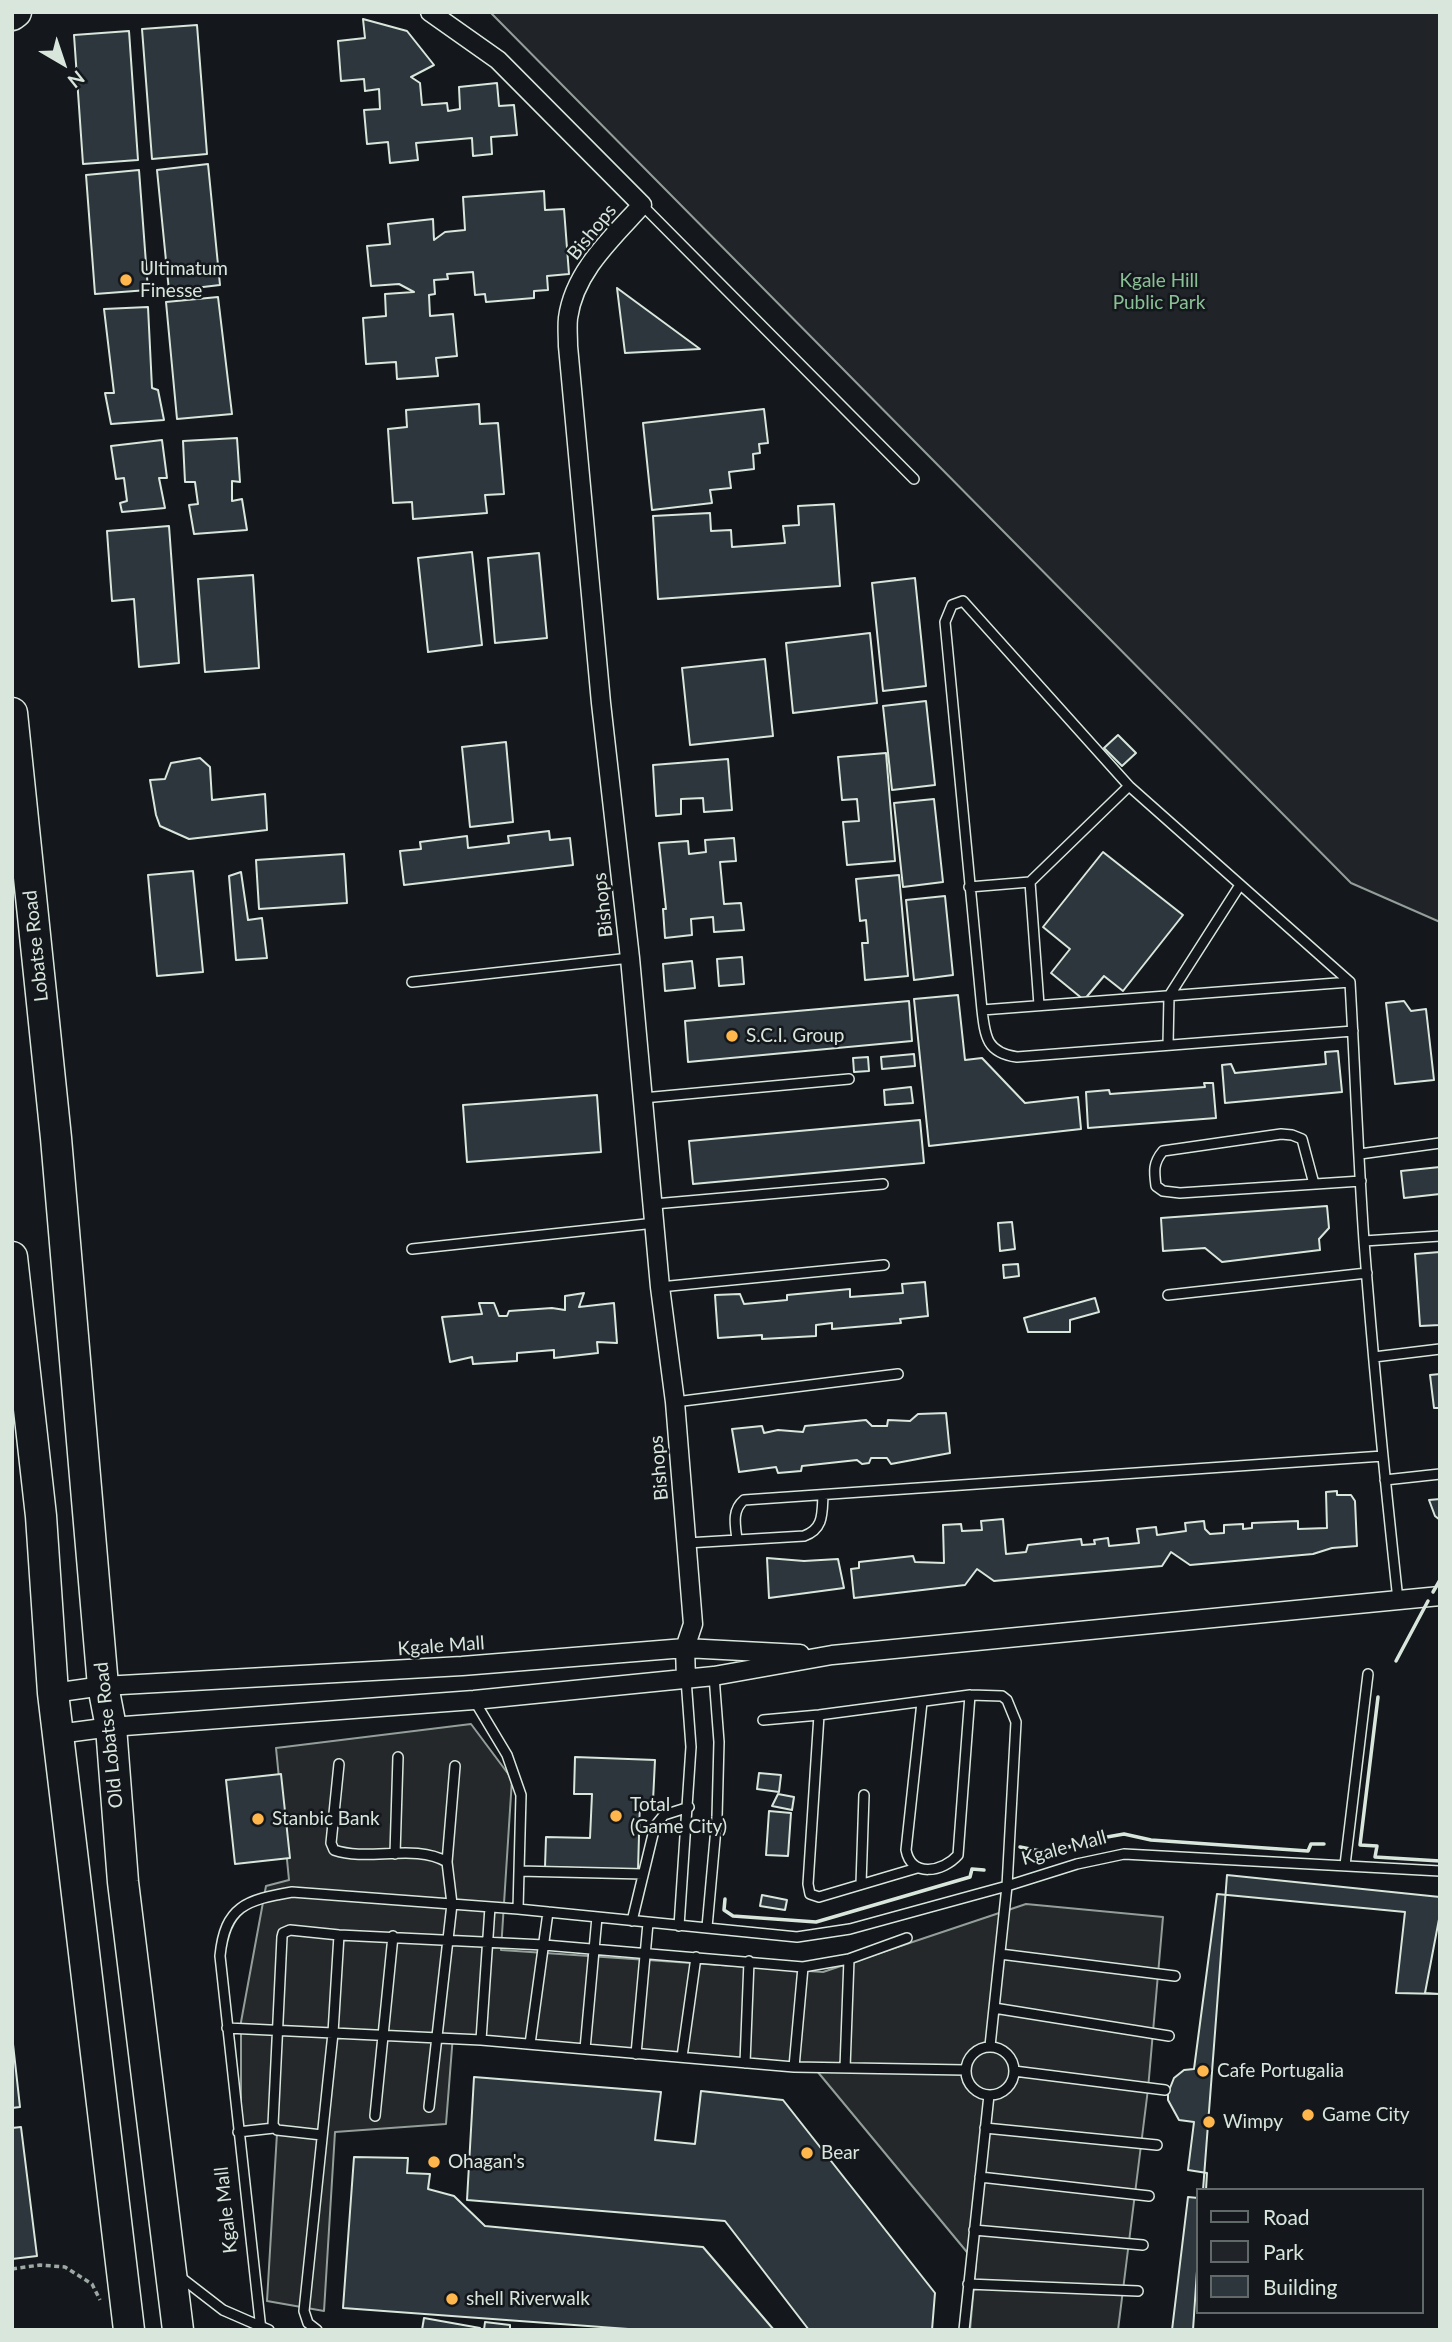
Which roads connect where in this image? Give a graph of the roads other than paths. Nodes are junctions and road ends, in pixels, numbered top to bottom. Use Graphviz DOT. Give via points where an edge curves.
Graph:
graph roads {
  1 [pos="430,12"];
  2 [pos="642,205"];
  3 [pos="914,479"];
  4 [pos="12,713"];
  5 [pos="1129,786"];
  6 [pos="1030,882"];
  7 [pos="1240,885"];
  8 [pos="970,887"];
  9 [pos="630,958"];
  10 [pos="412,982"];
  11 [pos="1350,982"];
  12 [pos="1168,996"];
  13 [pos="1039,1005"];
  14 [pos="982,1010"];
  15 [pos="1353,1031"];
  16 [pos="1168,1045"];
  17 [pos="849,1079"];
  18 [pos="643,1098"];
  19 [pos="56,1138"];
  20 [pos="1440,1143"];
  21 [pos="1360,1154"];
  22 [pos="1361,1181"];
  23 [pos="883,1184"];
  24 [pos="1314,1184"];
  25 [pos="654,1204"];
  26 [pos="655,1223"];
  27 [pos="1440,1236"];
  28 [pos="1364,1241"];
  29 [pos="412,1249"];
  30 [pos="12,1256"];
  31 [pos="884,1265"];
  32 [pos="1367,1273"];
  33 [pos="660,1287"];
  34 [pos="1168,1296"];
  35 [pos="1440,1349"];
  36 [pos="1374,1357"];
  37 [pos="898,1374"];
  38 [pos="675,1402"];
  39 [pos="1383,1456"];
  40 [pos="1440,1474"];
  41 [pos="1385,1480"];
  42 [pos="823,1495"];
  43 [pos="737,1539"];
  44 [pos="687,1543"];
  45 [pos="1440,1596"];
  46 [pos="1398,1600"];
  47 [pos="693,1624"];
  48 [pos="685,1648"];
  49 [pos="708,1648"];
  50 [pos="832,1656"];
  51 [pos="1368,1674"];
  52 [pos="714,1676"];
  53 [pos="686,1679"];
  54 [pos="103,1686"];
  55 [pos="53,1693"];
  56 [pos="970,1695"];
  57 [pos="474,1700"];
  58 [pos="922,1702"];
  59 [pos="819,1715"];
  60 [pos="763,1720"];
  61 [pos="111,1727"];
  62 [pos="58,1734"];
  63 [pos="398,1757"];
  64 [pos="339,1763"];
  65 [pos="455,1766"];
  66 [pos="864,1795"];
  67 [pos="688,1807"];
  68 [pos="395,1854"];
  69 [pos="447,1863"];
  70 [pos="1345,1866"];
  71 [pos="917,1868"];
  72 [pos="519,1871"];
  73 [pos="1440,1871"];
  74 [pos="643,1874"];
  75 [pos="861,1884"];
  76 [pos="1007,1886"];
  77 [pos="452,1904"];
  78 [pos="490,1907"];
  79 [pos="517,1909"];
  80 [pos="548,1912"];
  81 [pos="597,1917"];
  82 [pos="632,1921"];
  83 [pos="648,1923"];
  84 [pos="679,1926"];
  85 [pos="707,1927"];
  86 [pos="339,1935"];
  87 [pos="393,1936"];
  88 [pos="907,1938"];
  89 [pos="447,1939"];
  90 [pos="488,1942"];
  91 [pos="544,1944"];
  92 [pos="594,1949"];
  93 [pos="645,1952"];
  94 [pos="1000,1954"];
  95 [pos="696,1956"];
  96 [pos="849,1959"];
  97 [pos="749,1961"];
  98 [pos="803,1967"];
  99 [pos="1175,1976"];
  100 [pos="994,2008"];
  101 [pos="227,2028"];
  102 [pos="278,2031"];
  103 [pos="332,2033"];
  104 [pos="383,2035"];
  105 [pos="1169,2036"];
  106 [pos="436,2038"];
  107 [pos="481,2040"];
  108 [pos="530,2045"];
  109 [pos="990,2046"];
  110 [pos="585,2049"];
  111 [pos="636,2054"];
  112 [pos="682,2057"];
  113 [pos="745,2063"];
  114 [pos="794,2067"];
  115 [pos="845,2068"];
  116 [pos="965,2070"];
  117 [pos="1014,2071"];
  118 [pos="1165,2090"];
  119 [pos="989,2095"];
  120 [pos="429,2107"];
  121 [pos="374,2116"];
  122 [pos="274,2128"];
  123 [pos="985,2128"];
  124 [pos="238,2132"];
  125 [pos="322,2135"];
  126 [pos="1157,2145"];
  127 [pos="980,2177"];
  128 [pos="1149,2196"];
  129 [pos="974,2230"];
  130 [pos="1143,2245"];
  131 [pos="173,2271"];
  132 [pos="968,2284"];
  133 [pos="1138,2291"];
  134 [pos="263,2329"];
  135 [pos="129,2330"];
  136 [pos="178,2330"];
  137 [pos="247,2330"];
  138 [pos="317,2330"];
  139 [pos="964,2330"];
  1 -- 2 [label="street" via="498,60"];
  2 -- 3 [label="lane"];
  2 -- 9 [label="street, Bishops" via="592,262 578,285 568,318 601,703"];
  4 -- 19 [label="highway, Lobatse Road"];
  5 -- 6 [label="lane"];
  5 -- 7 [label="lane"];
  5 -- 8 [label="lane" via="963,601 953,606 945,622"];
  6 -- 8 [label="lane"];
  6 -- 13 [label="lane"];
  7 -- 11 [label="lane"];
  7 -- 12 [label="lane"];
  8 -- 14 [label="lane"];
  9 -- 10 [label="lane"];
  9 -- 18 [label="street, Bishops"];
  11 -- 12 [label="lane"];
  11 -- 15 [label="lane"];
  12 -- 13 [label="lane"];
  12 -- 16 [label="lane"];
  13 -- 14 [label="lane"];
  14 -- 16 [label="lane" via="990,1044 1001,1054"];
  15 -- 16 [label="lane"];
  15 -- 21 [label="lane"];
  17 -- 18 [label="lane"];
  18 -- 25 [label="street, Bishops"];
  19 -- 54 [label="highway, Old Lobatse Road"];
  20 -- 21 [label="lane"];
  21 -- 22 [label="lane"];
  22 -- 24 [label="lane"];
  22 -- 28 [label="lane"];
  23 -- 25 [label="lane"];
  24 -- 24 [label="lane" via="1180,1193 1156,1186 1154,1167 1163,1151 1281,1133 1302,1139"];
  25 -- 26 [label="street, Bishops"];
  26 -- 29 [label="lane"];
  26 -- 33 [label="street, Bishops"];
  27 -- 28 [label="lane"];
  28 -- 32 [label="lane"];
  30 -- 55 [label="highway" via="41,1516"];
  31 -- 33 [label="lane"];
  32 -- 34 [label="lane"];
  32 -- 36 [label="lane"];
  33 -- 38 [label="street, Bishops"];
  35 -- 36 [label="lane"];
  36 -- 39 [label="lane"];
  37 -- 38 [label="lane"];
  38 -- 44 [label="street, Bishops"];
  39 -- 41 [label="lane"];
  39 -- 42 [label="lane"];
  40 -- 41 [label="lane"];
  41 -- 46 [label="lane"];
  42 -- 43 [label="lane" via="821,1524 813,1533"];
  42 -- 43 [label="lane" via="744,1500 735,1518"];
  43 -- 44 [label="lane"];
  44 -- 47 [label="street, Bishops"];
  45 -- 46 [label="street, Kgale Mall"];
  46 -- 50 [label="street, Kgale Mall"];
  47 -- 48 [label="street, Bishops"];
  47 -- 49 [label="street, Bishops"];
  48 -- 49 [label="street, Kgale Mall"];
  48 -- 53 [label="street"];
  48 -- 54 [label="street, Kgale Mall"];
  49 -- 50 [label="street, Kgale Mall"];
  49 -- 52 [label="street, Bishops"];
  50 -- 52 [label="street, Kgale Mall"];
  51 -- 70 [label="lane"];
  52 -- 53 [label="street, Kgale Mall"];
  52 -- 85 [label="lane" via="719,1742 717,1817"];
  53 -- 57 [label="street, Kgale Mall"];
  53 -- 67 [label="lane" via="691,1747"];
  54 -- 55 [label="street, Kgale Mall"];
  54 -- 61 [label="highway, Old Lobatse Road"];
  55 -- 62 [label="highway"];
  56 -- 58 [label="lane"];
  56 -- 71 [label="lane" via="958,1855 947,1864"];
  56 -- 76 [label="lane" via="1002,1696 1016,1722"];
  57 -- 61 [label="street, Kgale Mall"];
  57 -- 72 [label="lane" via="507,1755 521,1795"];
  58 -- 59 [label="lane"];
  58 -- 71 [label="lane" via="906,1850 908,1860"];
  59 -- 60 [label="lane"];
  59 -- 75 [label="lane" via="810,1894 818,1897"];
  61 -- 62 [label="street, Kgale Mall"];
  61 -- 131 [label="highway, Old Lobatse Road" via="123,1882"];
  62 -- 135 [label="highway"];
  63 -- 68 [label="lane"];
  64 -- 68 [label="lane" via="331,1846 337,1852"];
  65 -- 69 [label="lane"];
  66 -- 75 [label="lane"];
  67 -- 74 [label="lane" via="664,1815 655,1826"];
  67 -- 84 [label="lane"];
  68 -- 69 [label="lane" via="431,1856"];
  69 -- 77 [label="lane"];
  70 -- 73 [label="lane, Kgale Mall"];
  70 -- 76 [label="lane, Kgale Mall" via="1124,1854"];
  71 -- 75 [label="lane"];
  72 -- 74 [label="lane"];
  72 -- 79 [label="lane"];
  74 -- 82 [label="lane"];
  76 -- 85 [label="lane, Kgale Mall" via="850,1929 797,1937"];
  76 -- 94 [label="lane"];
  77 -- 78 [label="lane, Kgale Mall"];
  77 -- 89 [label="lane"];
  77 -- 101 [label="lane, Kgale Mall" via="292,1892 255,1898 236,1911 222,1934"];
  78 -- 79 [label="lane, Kgale Mall"];
  78 -- 90 [label="lane"];
  79 -- 80 [label="lane, Kgale Mall"];
  80 -- 81 [label="lane, Kgale Mall"];
  80 -- 91 [label="lane"];
  81 -- 82 [label="lane, Kgale Mall"];
  81 -- 92 [label="lane"];
  82 -- 83 [label="lane, Kgale Mall"];
  83 -- 84 [label="lane, Kgale Mall"];
  83 -- 93 [label="lane"];
  84 -- 85 [label="lane, Kgale Mall"];
  86 -- 87 [label="lane"];
  86 -- 102 [label="lane" via="283,1933"];
  86 -- 103 [label="lane"];
  87 -- 89 [label="lane"];
  87 -- 104 [label="lane"];
  88 -- 96 [label="lane"];
  89 -- 90 [label="lane"];
  89 -- 106 [label="lane"];
  90 -- 91 [label="lane"];
  90 -- 107 [label="lane"];
  91 -- 92 [label="lane"];
  91 -- 108 [label="lane"];
  92 -- 93 [label="lane"];
  92 -- 110 [label="lane"];
  93 -- 95 [label="lane"];
  93 -- 111 [label="lane"];
  94 -- 99 [label="lane"];
  94 -- 100 [label="lane"];
  95 -- 97 [label="lane"];
  95 -- 112 [label="lane"];
  96 -- 98 [label="lane"];
  96 -- 115 [label="lane"];
  97 -- 98 [label="lane"];
  97 -- 113 [label="lane"];
  98 -- 114 [label="lane"];
  100 -- 105 [label="lane"];
  100 -- 109 [label="lane"];
  101 -- 102 [label="lane"];
  101 -- 124 [label="lane, Kgale Mall"];
  102 -- 103 [label="lane"];
  102 -- 122 [label="lane"];
  103 -- 104 [label="lane"];
  103 -- 125 [label="lane"];
  104 -- 106 [label="lane"];
  104 -- 121 [label="lane"];
  106 -- 107 [label="lane"];
  106 -- 120 [label="lane"];
  107 -- 108 [label="lane"];
  108 -- 110 [label="lane"];
  109 -- 116 [label="lane" via="972,2053"];
  109 -- 117 [label="lane" via="1007,2053"];
  110 -- 111 [label="lane"];
  111 -- 112 [label="lane"];
  112 -- 113 [label="lane"];
  113 -- 114 [label="lane"];
  114 -- 115 [label="lane"];
  115 -- 116 [label="lane"];
  116 -- 119 [label="lane" via="972,2088"];
  117 -- 118 [label="lane"];
  117 -- 119 [label="lane" via="1007,2088"];
  119 -- 123 [label="lane"];
  122 -- 124 [label="lane"];
  122 -- 125 [label="lane"];
  123 -- 126 [label="lane"];
  123 -- 127 [label="lane"];
  124 -- 134 [label="lane, Kgale Mall"];
  125 -- 138 [label="lane" via="304,2311 307,2323"];
  127 -- 128 [label="lane"];
  127 -- 129 [label="lane"];
  129 -- 130 [label="lane"];
  129 -- 132 [label="lane"];
  131 -- 134 [label="lane" via="215,2305"];
  131 -- 136 [label="highway, Old Lobatse Road"];
  132 -- 133 [label="lane"];
  132 -- 139 [label="lane"];
  134 -- 137 [label="lane"];
}
